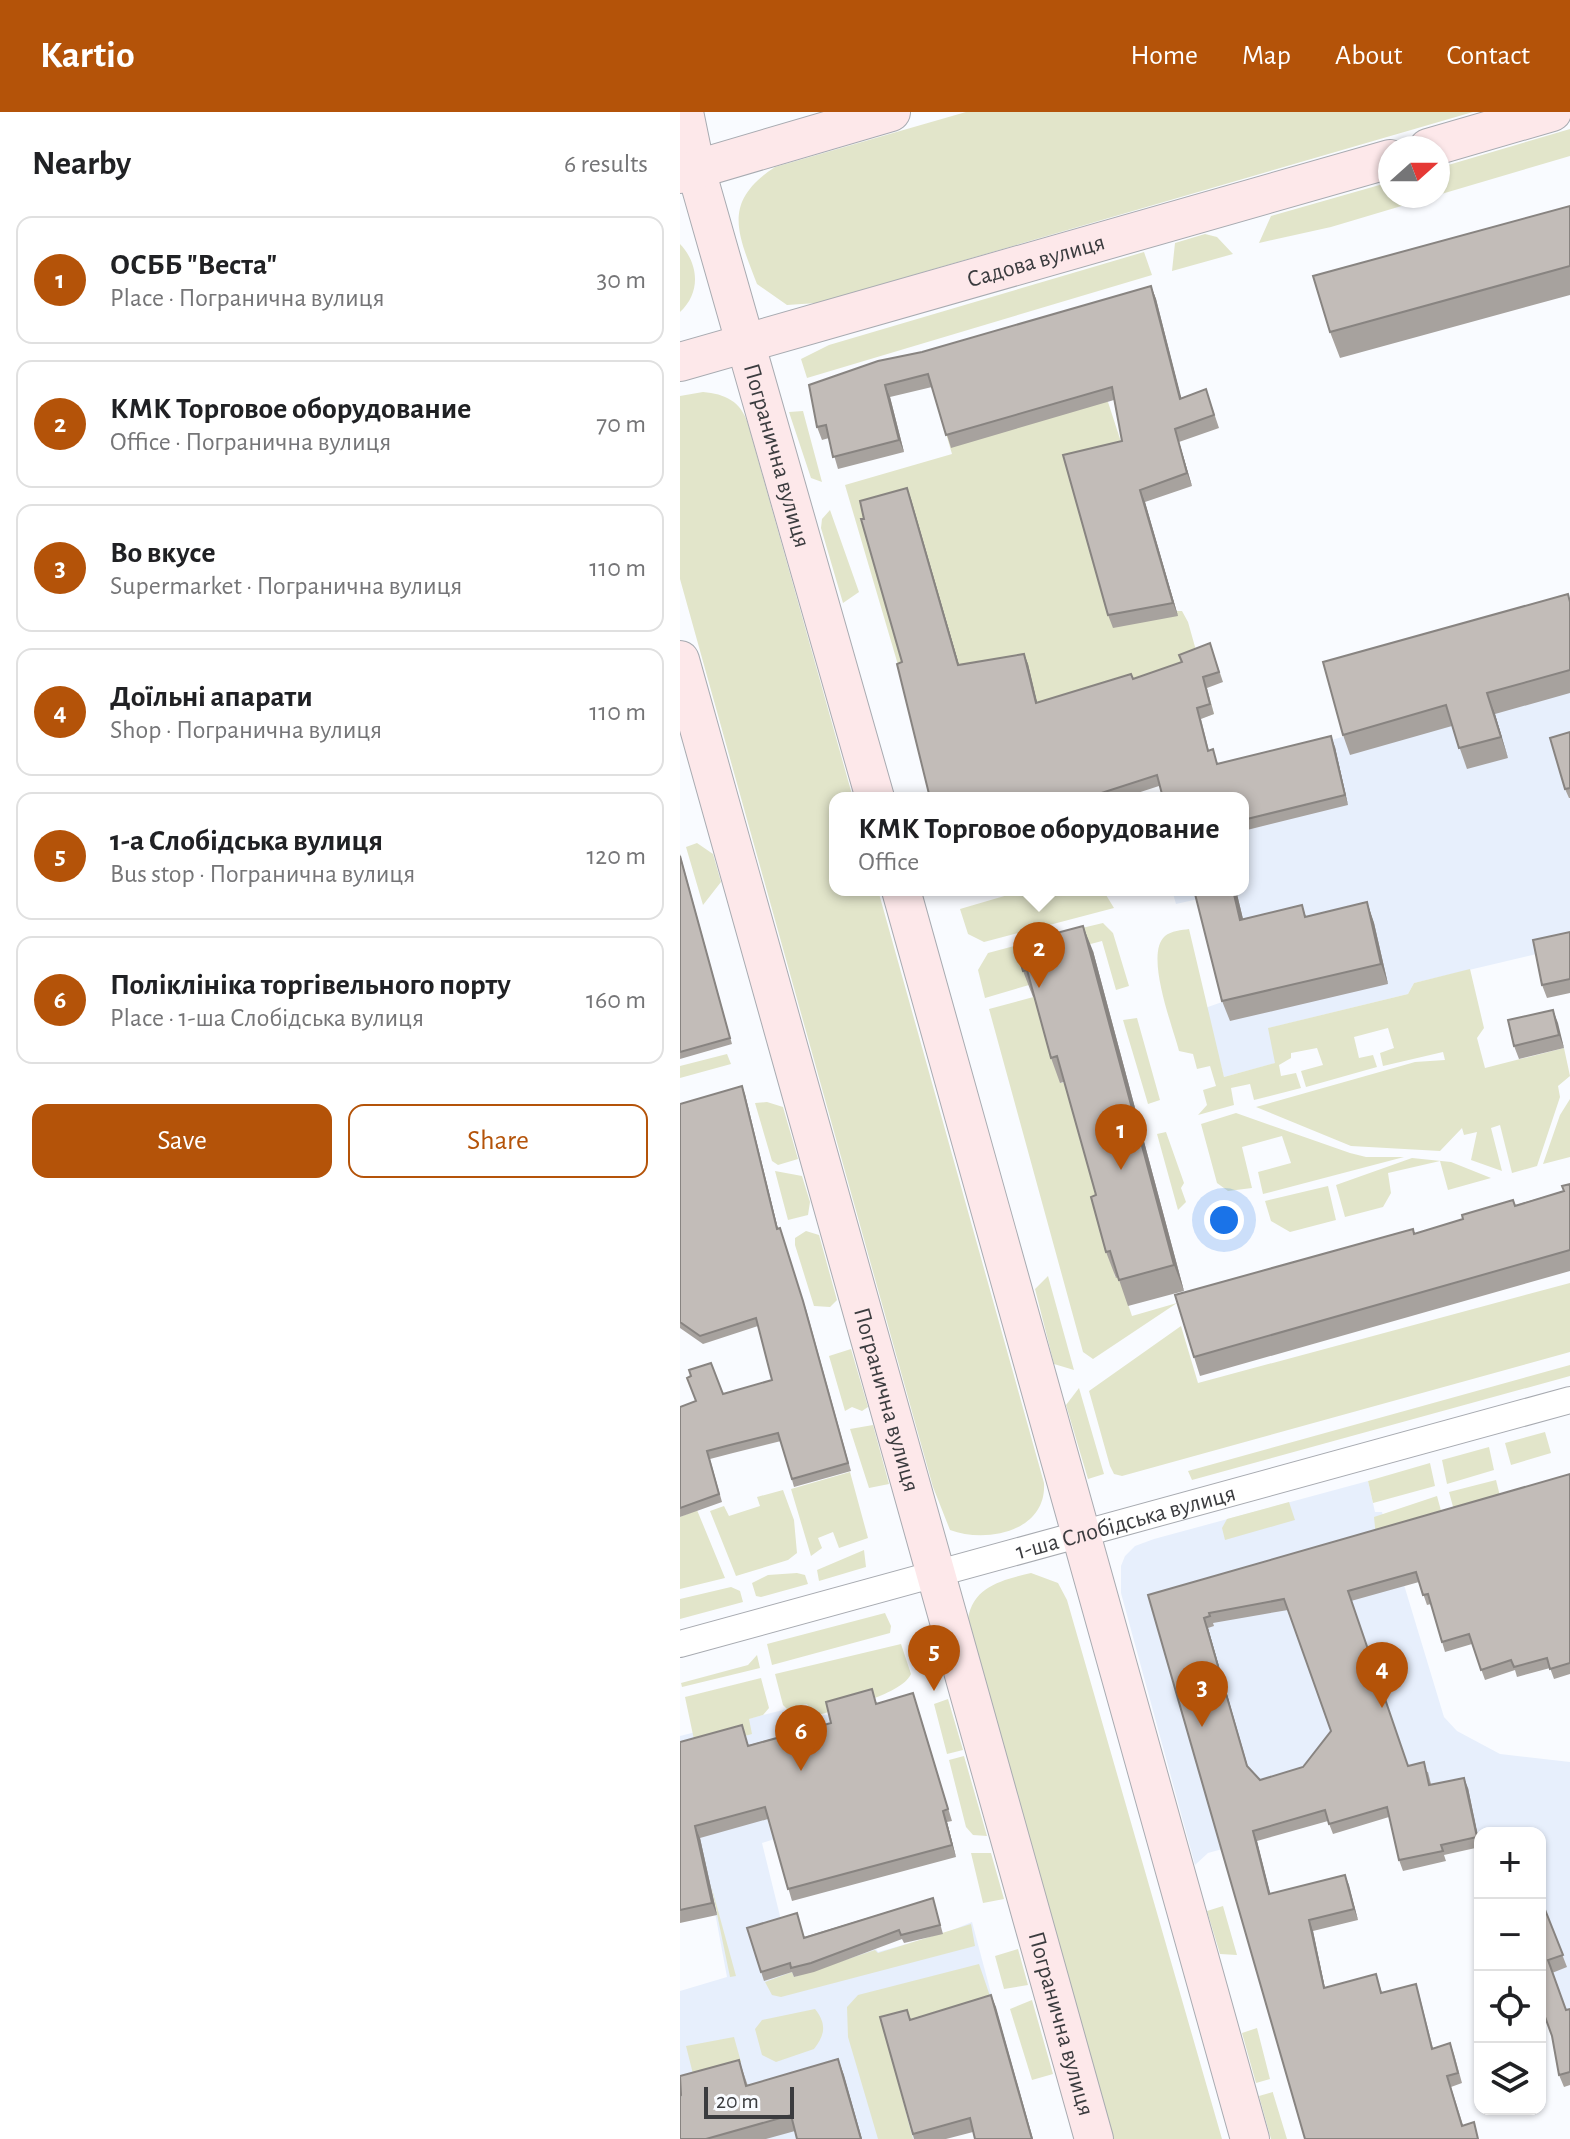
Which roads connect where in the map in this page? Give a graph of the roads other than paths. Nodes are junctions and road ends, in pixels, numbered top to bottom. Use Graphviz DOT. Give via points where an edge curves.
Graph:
graph roads {
  1 [pos="684,112"];
  2 [pos="891,112"];
  3 [pos="1552,112"];
  4 [pos="1450,142"];
  5 [pos="1378,162"];
  6 [pos="688,172"];
  7 [pos="747,342"];
  8 [pos="680,362"];
  9 [pos="680,660"];
  10 [pos="873,792"];
  11 [pos="903,896"];
  12 [pos="1570,1400"];
  13 [pos="1081,1534"];
  14 [pos="934,1575"];
  15 [pos="680,1644"];
  16 [pos="1094,2139"];
  17 [pos="1250,2139"];
  1 -- 6 [label="main road, Погранична вулиця"];
  2 -- 6 [label="main road"];
  3 -- 4 [label="main road"];
  5 -- 7 [label="main road, Садова вулиця"];
  6 -- 7 [label="main road, Погранична вулиця"];
  7 -- 8 [label="main road, Садова вулиця"];
  7 -- 10 [label="main road, Погранична вулиця"];
  9 -- 14 [label="main road, Погранична вулиця"];
  11 -- 13 [label="main road"];
  12 -- 13 [label="street, 1-ша Слобідська вулиця"];
  13 -- 14 [label="street, 1-ша Слобідська вулиця"];
  13 -- 17 [label="main road"];
  14 -- 15 [label="street, 1-ша Слобідська вулиця"];
  14 -- 16 [label="main road, Погранична вулиця"];
}
